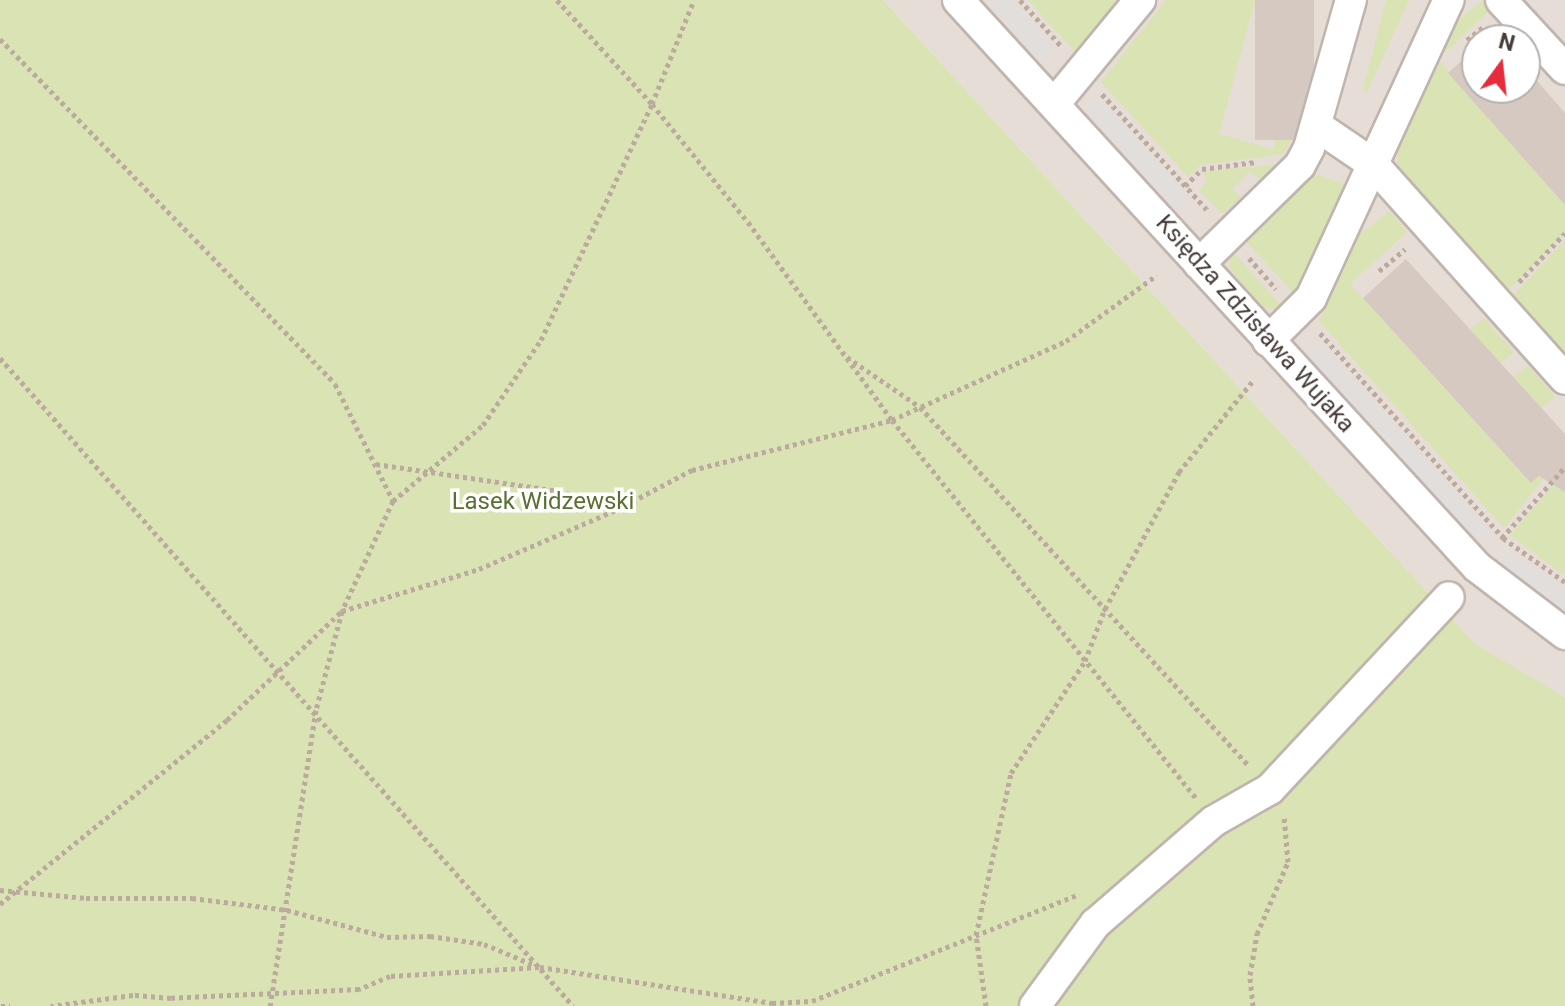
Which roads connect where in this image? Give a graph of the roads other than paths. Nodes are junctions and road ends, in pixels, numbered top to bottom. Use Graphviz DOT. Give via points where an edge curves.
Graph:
graph roads {
  1 [pos="958,0"];
  2 [pos="1140,0"];
  3 [pos="1351,0"];
  4 [pos="1449,0"];
  5 [pos="1501,0"];
  6 [pos="1565,69"];
  7 [pos="1055,103"];
  8 [pos="1317,126"];
  9 [pos="1373,164"];
  10 [pos="1199,264"];
  11 [pos="1268,341"];
  12 [pos="1565,379"];
  13 [pos="1449,597"];
  14 [pos="1565,634"];
  15 [pos="1035,1006"];
  1 -- 7 [label="street, Księdza Zdzisława Wujaka"];
  2 -- 7 [label="street"];
  3 -- 8 [label="street"];
  4 -- 9 [label="street"];
  5 -- 6 [label="street"];
  7 -- 10 [label="street, Księdza Zdzisława Wujaka"];
  8 -- 9 [label="street"];
  8 -- 10 [label="street" via="1300,165"];
  9 -- 11 [label="street" via="1311,298"];
  9 -- 12 [label="street"];
  10 -- 11 [label="street, Księdza Zdzisława Wujaka"];
  11 -- 14 [label="street, Księdza Zdzisława Wujaka" via="1477,567"];
  13 -- 15 [label="street" via="1270,789 1214,821 1095,924"];
}
